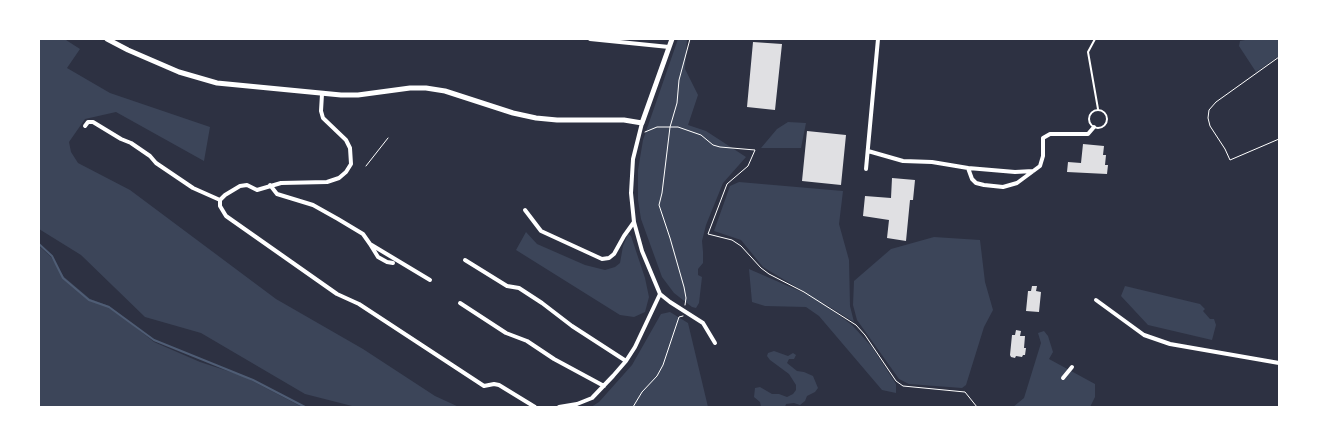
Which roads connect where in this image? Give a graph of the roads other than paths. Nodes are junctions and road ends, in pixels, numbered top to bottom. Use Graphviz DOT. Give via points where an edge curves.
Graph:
graph roads {
  1 [pos="107,39"];
  2 [pos="590,39"];
  3 [pos="672,39"];
  4 [pos="878,39"];
  5 [pos="1095,39"];
  6 [pos="669,47"];
  7 [pos="322,94"];
  8 [pos="1098,109"];
  9 [pos="642,123"];
  10 [pos="85,126"];
  11 [pos="1094,127"];
  12 [pos="868,151"];
  13 [pos="968,168"];
  14 [pos="866,170"];
  15 [pos="1035,170"];
  16 [pos="270,185"];
  17 [pos="220,200"];
  18 [pos="525,210"];
  19 [pos="634,222"];
  20 [pos="370,244"];
  21 [pos="465,260"];
  22 [pos="393,263"];
  23 [pos="430,280"];
  24 [pos="660,294"];
  25 [pos="1096,300"];
  26 [pos="460,303"];
  27 [pos="715,343"];
  28 [pos="626,361"];
  29 [pos="1279,363"];
  30 [pos="1072,367"];
  31 [pos="1063,378"];
  32 [pos="604,386"];
  33 [pos="536,407"];
  34 [pos="559,407"];
  1 -- 7 [label="street" via="198,79 225,85"];
  2 -- 6 [label="street"];
  3 -- 6 [label="street"];
  4 -- 12 [label="street"];
  5 -- 8 [label="lane" via="1088,52"];
  6 -- 9 [label="street"];
  7 -- 9 [label="street" via="358,95 426,88 536,118"];
  7 -- 16 [label="street" via="323,118 350,148 352,159 349,168 339,178 327,182"];
  8 -- 11 [label="lane" via="1088,117"];
  8 -- 11 [label="lane" via="1105,113 1107,119 1102,126"];
  9 -- 19 [label="street" via="632,167"];
  10 -- 17 [label="street" via="93,122 131,143 193,188"];
  11 -- 15 [label="street" via="1088,134 1050,134 1043,138 1043,156"];
  12 -- 13 [label="street" via="903,161"];
  12 -- 14 [label="street"];
  13 -- 15 [label="street" via="1015,172"];
  13 -- 15 [label="street" via="976,183 1002,187 1017,183"];
  16 -- 17 [label="street" via="257,190 243,185"];
  16 -- 20 [label="street" via="277,194 317,206 362,234"];
  17 -- 33 [label="street" via="227,218 337,294 359,304 484,386 499,385"];
  18 -- 19 [label="street" via="541,231 602,259 614,254"];
  19 -- 24 [label="street"];
  20 -- 22 [label="street" via="378,257"];
  20 -- 23 [label="street"];
  21 -- 28 [label="street" via="507,286 519,288"];
  24 -- 27 [label="street" via="702,323"];
  24 -- 28 [label="street"];
  25 -- 29 [label="street" via="1144,335"];
  26 -- 32 [label="street" via="506,333 527,341"];
  28 -- 32 [label="street"];
  30 -- 31 [label="street"];
  32 -- 34 [label="street" via="592,398"];
}
